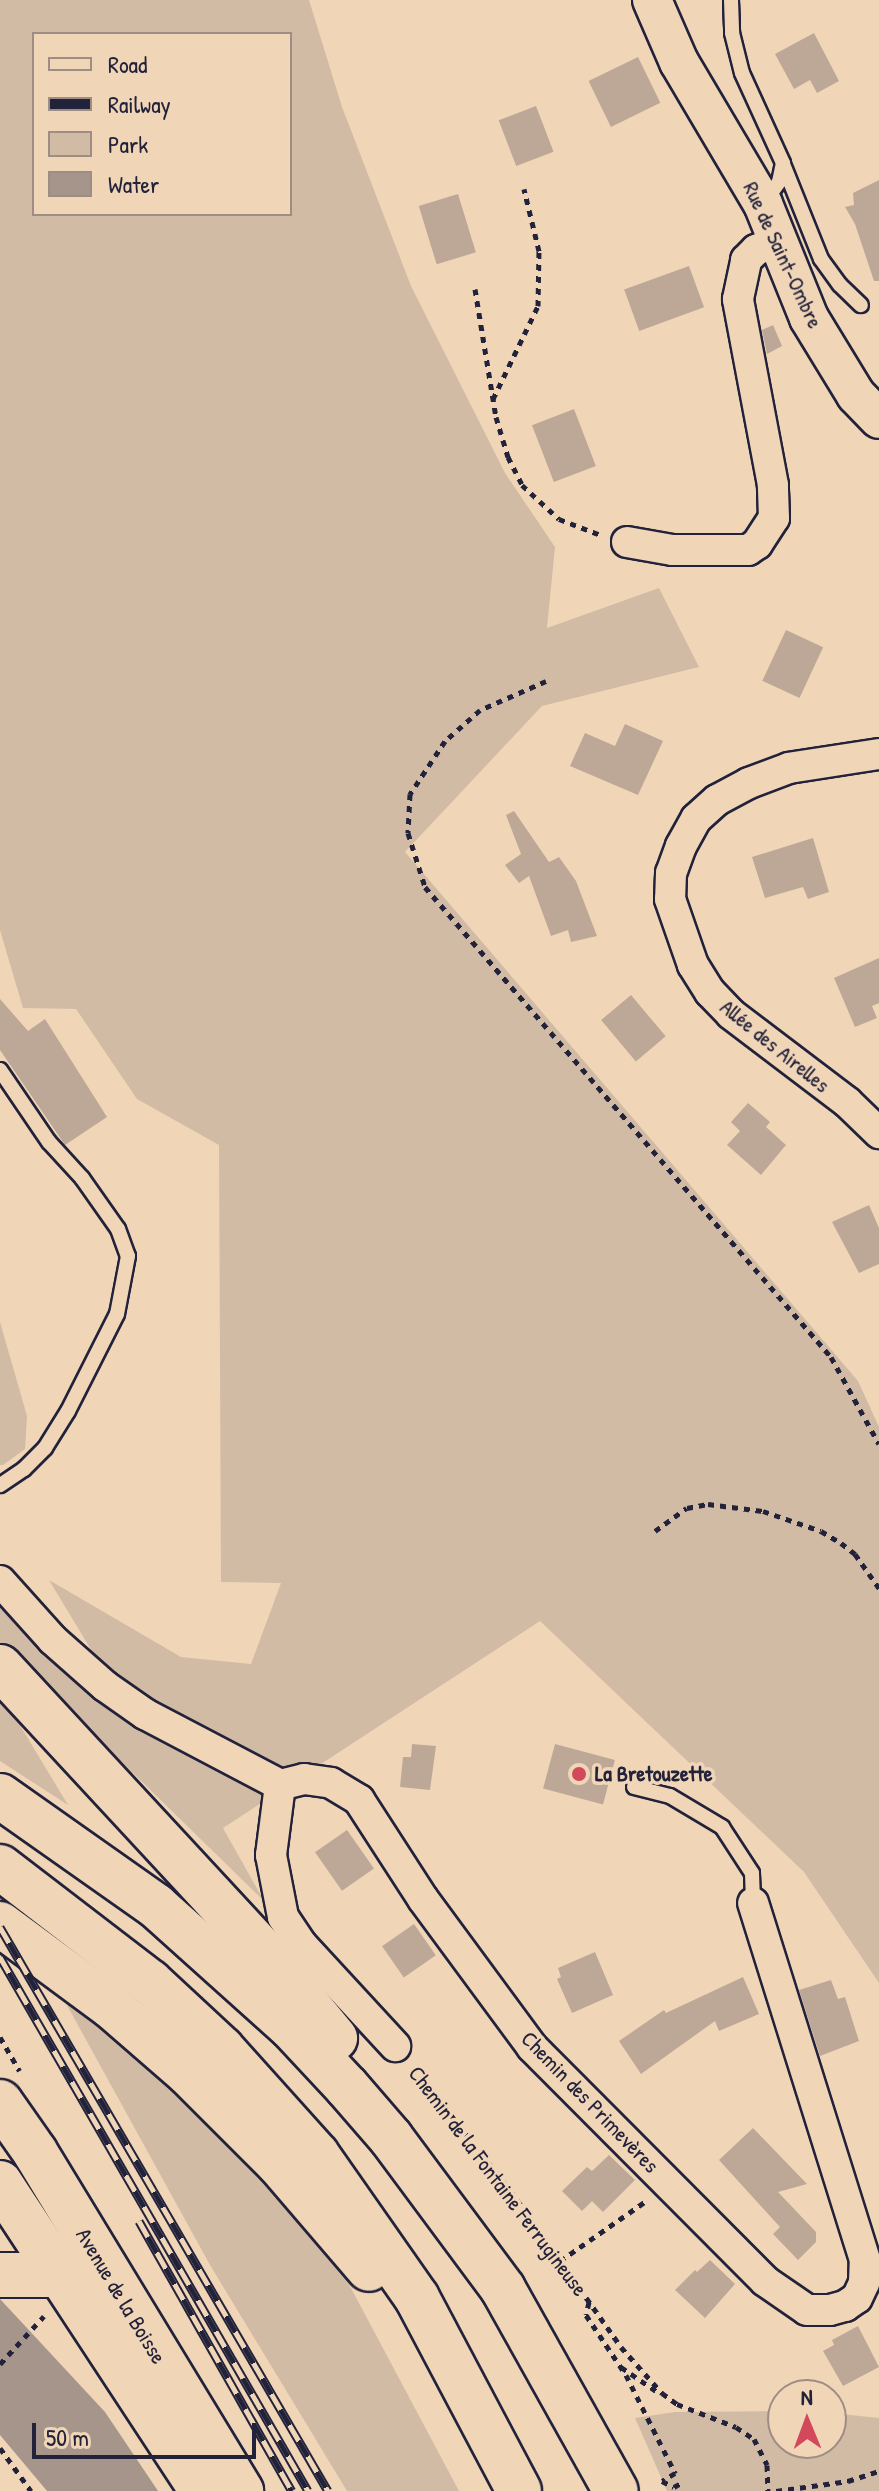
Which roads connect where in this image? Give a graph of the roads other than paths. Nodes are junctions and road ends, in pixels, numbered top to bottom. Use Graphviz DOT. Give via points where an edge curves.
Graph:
graph roads {
  1 [pos="652,0"];
  2 [pos="731,0"];
  3 [pos="783,163"];
  4 [pos="763,204"];
  5 [pos="784,253"];
  6 [pos="861,305"];
  7 [pos="879,419"];
  8 [pos="627,542"];
  9 [pos="879,754"];
  10 [pos="0,1070"];
  11 [pos="879,1133"];
  12 [pos="0,1485"];
  13 [pos="0,1581"];
  14 [pos="0,1667"];
  15 [pos="280,1785"];
  16 [pos="634,1787"];
  17 [pos="0,1796"];
  18 [pos="0,1867"];
  19 [pos="753,1903"];
  20 [pos="0,1924"];
  21 [pos="395,2046"];
  22 [pos="0,2102"];
  23 [pos="0,2118"];
  24 [pos="0,2175"];
  25 [pos="0,2183"];
  26 [pos="4,2274"];
  27 [pos="62,2275"];
  28 [pos="503,2289"];
  29 [pos="872,2292"];
  30 [pos="494,2438"];
  31 [pos="202,2491"];
  32 [pos="241,2491"];
  33 [pos="519,2491"];
  34 [pos="616,2491"];
  1 -- 4 [label="street, Rue de Saint-Ombre" via="679,62"];
  2 -- 3 [label="lane" via="742,73"];
  3 -- 4 [label="lane" via="779,182"];
  3 -- 6 [label="lane" via="821,259"];
  4 -- 5 [label="street, Rue de Saint-Ombre"];
  5 -- 7 [label="street, Rue de Saint-Ombre" via="809,318 856,395"];
  5 -- 8 [label="street" via="768,245 746,260 738,299 773,485 774,518 748,550 672,550"];
  9 -- 11 [label="street, Allée des Airelles" via="789,768 717,800 696,819 681,846 671,873 670,899 683,943 710,992"];
  10 -- 12 [label="lane" via="118,1229 128,1256 117,1314 68,1411 45,1448"];
  13 -- 15 [label="street" via="53,1640 105,1686 145,1714"];
  14 -- 28 [label="main road" via="317,2015 417,2149"];
  15 -- 21 [label="street, Chemin de la Fontaine Ferrugineuse" via="271,1855 283,1917 301,1944"];
  15 -- 29 [label="street, Chemin des Primevères" via="304,1779 331,1783 359,1800 532,2047 765,2281 807,2310 845,2306"];
  16 -- 19 [label="lane" via="670,1796 722,1827 752,1873"];
  17 -- 28 [label="main road" via="156,1906 291,2027 391,2138"];
  18 -- 30 [label="main road" via="150,1982 222,2049 300,2135 417,2298"];
  19 -- 29 [label="street, Chemin des Primevères"];
  20 -- 30 [label="main road" via="112,2007 233,2115 365,2264"];
  22 -- 32 [label="main road, Avenue de la Boisse"];
  23 -- 24 [label="main road" via="8,2144"];
  25 -- 27 [label="main road, Avenue de la Boisse"];
  26 -- 27 [label="main road"];
  27 -- 31 [label="main road, Avenue de la Boisse"];
  28 -- 34 [label="main road"];
  30 -- 33 [label="main road"];
}
